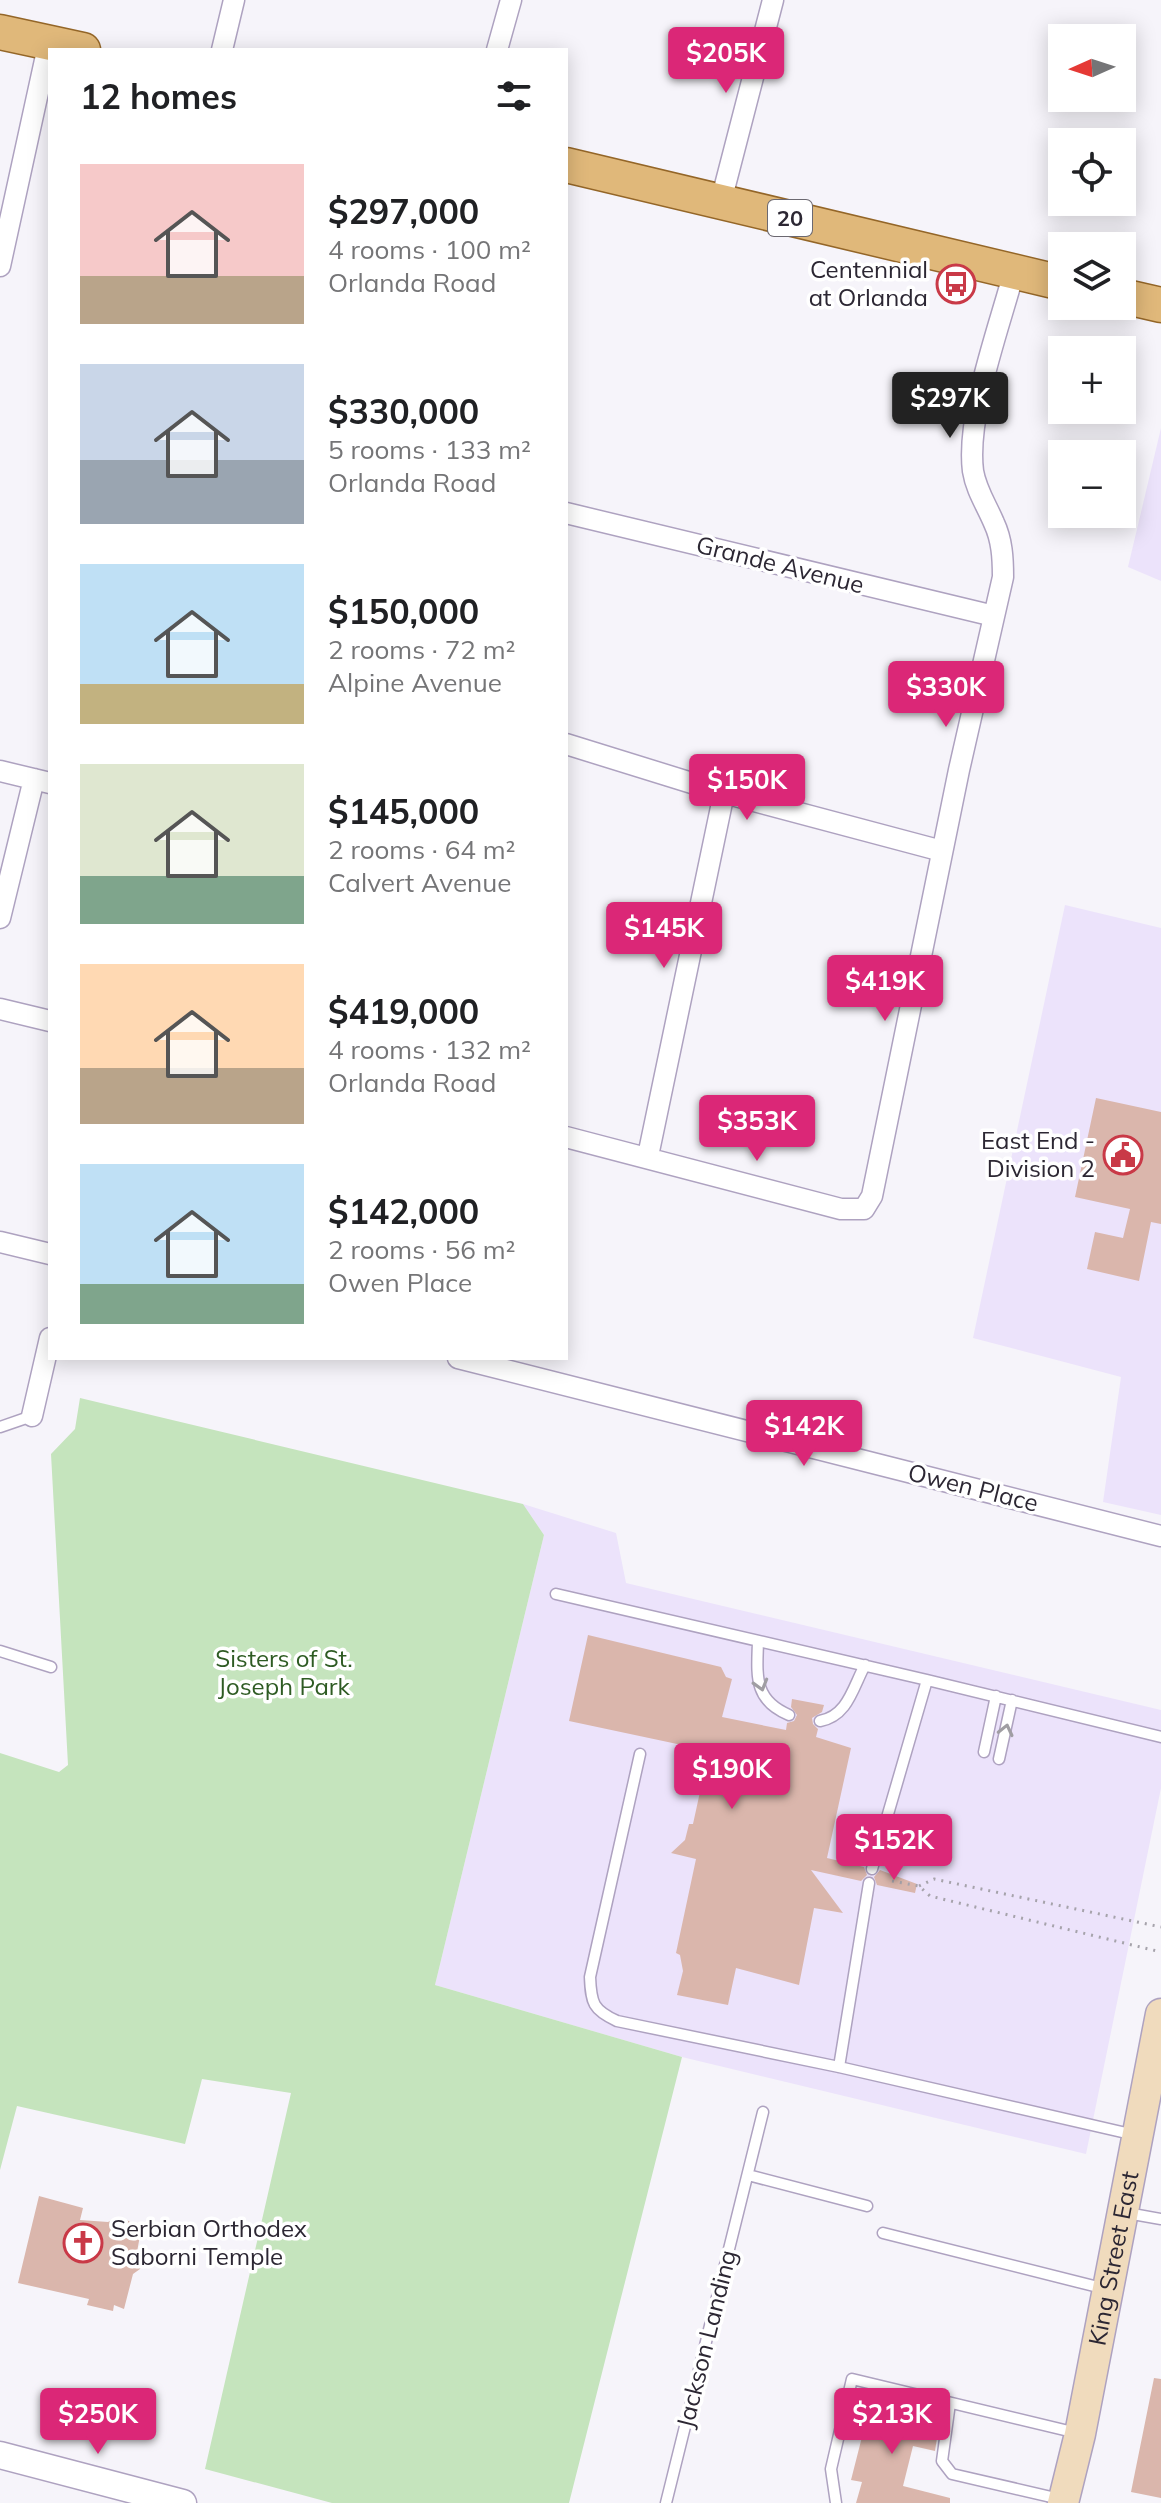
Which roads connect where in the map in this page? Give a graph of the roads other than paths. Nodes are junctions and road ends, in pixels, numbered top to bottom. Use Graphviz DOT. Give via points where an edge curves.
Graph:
graph roads {
  1 [pos="234,0"];
  2 [pos="511,0"];
  3 [pos="773,0"];
  4 [pos="0,32"];
  5 [pos="49,42"];
  6 [pos="74,48"];
  7 [pos="222,48"];
  8 [pos="498,48"];
  9 [pos="568,165"];
  10 [pos="721,201"];
  11 [pos="0,266"];
  12 [pos="1014,272"];
  13 [pos="1048,280"];
  14 [pos="1136,299"];
  15 [pos="1161,305"];
  16 [pos="568,513"];
  17 [pos="994,616"];
  18 [pos="568,745"];
  19 [pos="0,771"];
  20 [pos="42,781"];
  21 [pos="724,793"];
  22 [pos="942,851"];
  23 [pos="0,918"];
  24 [pos="0,1009"];
  25 [pos="48,1021"];
  26 [pos="568,1137"];
  27 [pos="648,1156"];
  28 [pos="0,1242"];
  29 [pos="48,1254"];
  30 [pos="48,1347"];
  31 [pos="466,1360"];
  32 [pos="32,1416"];
  33 [pos="0,1427"];
  34 [pos="1161,1536"];
  35 [pos="556,1594"];
  36 [pos="758,1641"];
  37 [pos="0,1651"];
  38 [pos="865,1665"];
  39 [pos="51,1667"];
  40 [pos="927,1680"];
  41 [pos="996,1696"];
  42 [pos="1012,1700"];
  43 [pos="789,1715"];
  44 [pos="820,1721"];
  45 [pos="1161,1737"];
  46 [pos="984,1752"];
  47 [pos="640,1754"];
  48 [pos="999,1759"];
  49 [pos="872,1869"];
  50 [pos="869,1883"];
  51 [pos="1161,2014"];
  52 [pos="839,2067"];
  53 [pos="763,2112"];
  54 [pos="1137,2135"];
  55 [pos="748,2175"];
  56 [pos="867,2206"];
  57 [pos="1122,2213"];
  58 [pos="1161,2219"];
  59 [pos="883,2233"];
  60 [pos="1108,2289"];
  61 [pos="950,2403"];
  62 [pos="1080,2434"];
  63 [pos="0,2455"];
  64 [pos="1066,2502"];
  65 [pos="183,2503"];
  66 [pos="666,2503"];
  67 [pos="836,2503"];
  1 -- 7 [label="street"];
  2 -- 8 [label="street"];
  3 -- 10 [label="street"];
  4 -- 5 [label="main road"];
  5 -- 6 [label="main road"];
  5 -- 11 [label="street"];
  9 -- 10 [label="main road, 20"];
  10 -- 12 [label="main road, 20"];
  12 -- 13 [label="main road, 20"];
  12 -- 17 [label="street" via="971,453 974,476 1002,549 1003,577"];
  14 -- 15 [label="main road"];
  16 -- 17 [label="street, Grande Avenue"];
  17 -- 22 [label="street"];
  18 -- 21 [label="street"];
  19 -- 20 [label="street"];
  20 -- 23 [label="street"];
  21 -- 22 [label="street"];
  21 -- 27 [label="street"];
  22 -- 27 [label="street" via="872,1196 864,1209 841,1209"];
  24 -- 25 [label="street"];
  26 -- 27 [label="street"];
  28 -- 29 [label="street"];
  30 -- 32 [label="street"];
  31 -- 34 [label="street, Owen Place"];
  32 -- 33 [label="lane"];
  35 -- 36 [label="lane"];
  36 -- 38 [label="lane"];
  36 -- 43 [label="lane, one-way" via="757,1678 764,1698"];
  37 -- 39 [label="lane"];
  38 -- 40 [label="lane"];
  38 -- 44 [label="lane" via="848,1703 832,1719"];
  40 -- 41 [label="lane"];
  40 -- 49 [label="lane"];
  41 -- 42 [label="lane"];
  41 -- 46 [label="lane"];
  42 -- 45 [label="lane"];
  48 -- 42 [label="lane, one-way"];
  47 -- 52 [label="lane" via="590,1977 594,2005 617,2021"];
  50 -- 52 [label="lane"];
  51 -- 54 [label="main road, King Street East"];
  52 -- 54 [label="lane"];
  53 -- 55 [label="lane, Jackson Landing"];
  54 -- 57 [label="main road, King Street East"];
  55 -- 56 [label="lane"];
  55 -- 66 [label="lane, Jackson Landing"];
  57 -- 58 [label="lane"];
  57 -- 60 [label="main road, King Street East"];
  59 -- 60 [label="lane"];
  60 -- 62 [label="main road, King Street East"];
  61 -- 62 [label="lane"];
  61 -- 64 [label="lane" via="942,2461 952,2474"];
  61 -- 67 [label="lane" via="852,2379 831,2469"];
  62 -- 64 [label="main road, King Street East"];
  63 -- 65 [label="street"];
}
